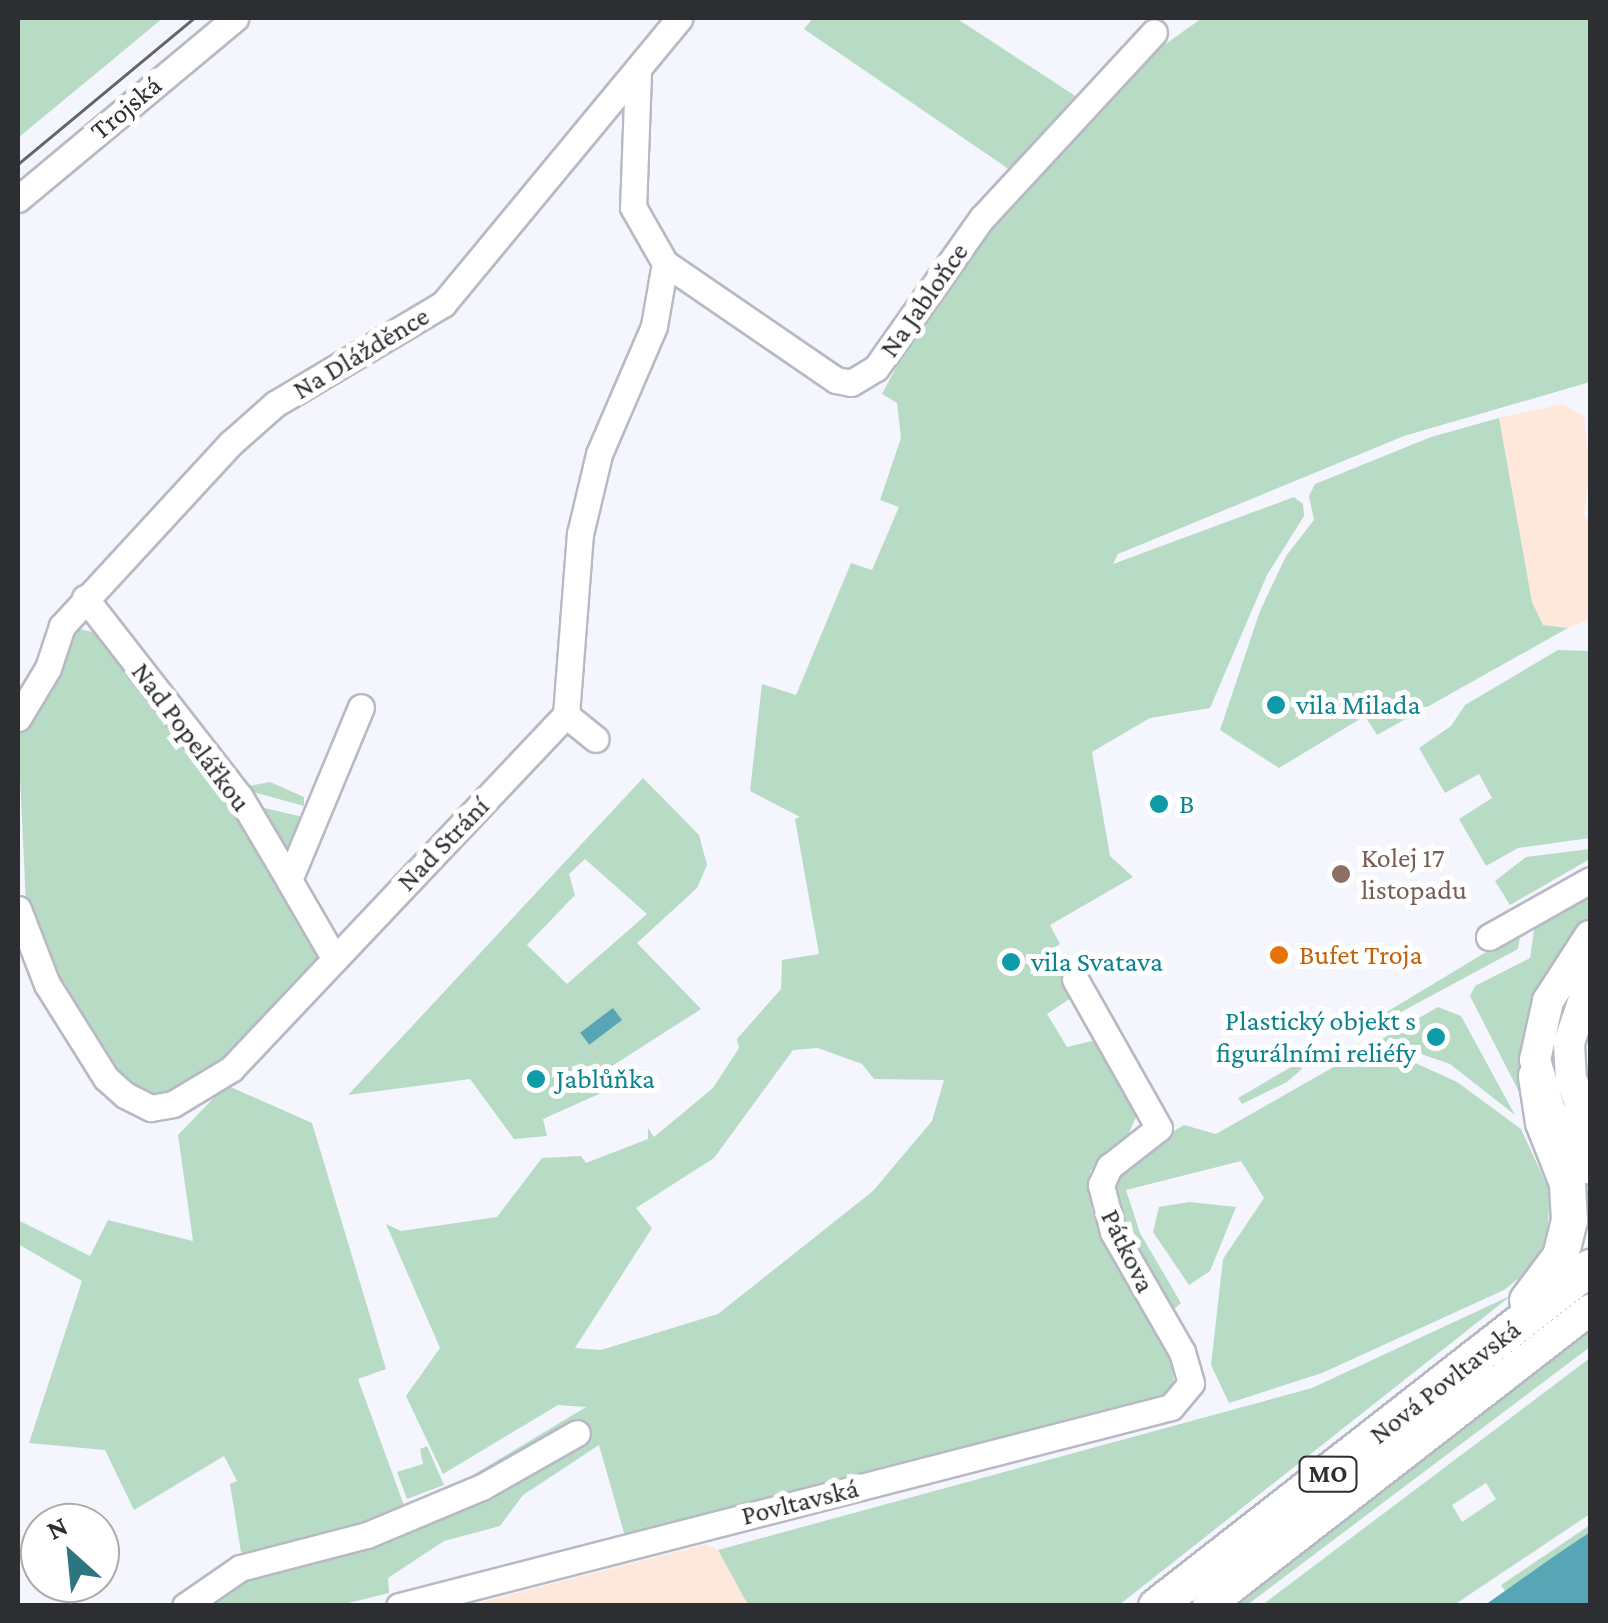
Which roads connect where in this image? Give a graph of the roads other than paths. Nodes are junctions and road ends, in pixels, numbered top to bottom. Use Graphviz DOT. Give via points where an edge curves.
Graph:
graph roads {
  1 [pos="235,18"];
  2 [pos="680,18"];
  3 [pos="1154,32"];
  4 [pos="638,73"];
  5 [pos="18,198"];
  6 [pos="666,263"];
  7 [pos="85,598"];
  8 [pos="361,707"];
  9 [pos="566,715"];
  10 [pos="18,718"];
  11 [pos="596,739"];
  12 [pos="289,880"];
  13 [pos="1590,880"];
  14 [pos="18,908"];
  15 [pos="1590,936"];
  16 [pos="1489,937"];
  17 [pos="334,956"];
  18 [pos="1075,979"];
  19 [pos="1590,982"];
  20 [pos="1554,1077"];
  21 [pos="1590,1112"];
  22 [pos="1590,1131"];
  23 [pos="1590,1169"];
  24 [pos="1590,1267"];
  25 [pos="1590,1310"];
  26 [pos="1477,1356"];
  27 [pos="1192,1383"];
  28 [pos="577,1434"];
  29 [pos="185,1606"];
  30 [pos="399,1606"];
  31 [pos="1156,1606"];
  32 [pos="1208,1606"];
  1 -- 5 [label="street, Trojská"];
  2 -- 4 [label="street, Na Dlážděnce"];
  3 -- 6 [label="street, Na Jabloňce" via="982,218 864,379 836,380"];
  4 -- 6 [label="street, Na Jabloňce" via="633,207"];
  4 -- 7 [label="street, Na Dlážděnce" via="443,304 275,404"];
  6 -- 9 [label="street" via="654,326 599,454 580,534"];
  7 -- 10 [label="street, Na Dlážděnce" via="62,626 48,668"];
  7 -- 12 [label="street, Nad Popelářkou" via="240,797"];
  8 -- 12 [label="street"];
  9 -- 11 [label="street"];
  9 -- 17 [label="street, Nad Strání"];
  12 -- 17 [label="street, Nad Popelářkou"];
  13 -- 16 [label="street"];
  14 -- 17 [label="street, Nad Strání" via="47,984 106,1078 151,1108 173,1104 231,1068"];
  15 -- 20 [label="main road" via="1565,968 1541,1018"];
  18 -- 27 [label="street, Pátkova" via="1159,1128 1109,1167 1102,1204"];
  19 -- 20 [label="main road"];
  20 -- 21 [label="main road"];
  20 -- 22 [label="main road"];
  20 -- 23 [label="main road" via="1561,1130"];
  20 -- 26 [label="highway" via="1543,1122 1567,1183 1567,1234 1547,1276"];
  24 -- 26 [label="highway, Nová Povltavská / MO"];
  25 -- 32 [label="main road, Nová Povltavská / MO"];
  26 -- 31 [label="highway, Nová Povltavská / MO"];
  27 -- 30 [label="street, Povltavská" via="1171,1407"];
  28 -- 29 [label="street" via="482,1487 368,1536 240,1568"];
}
